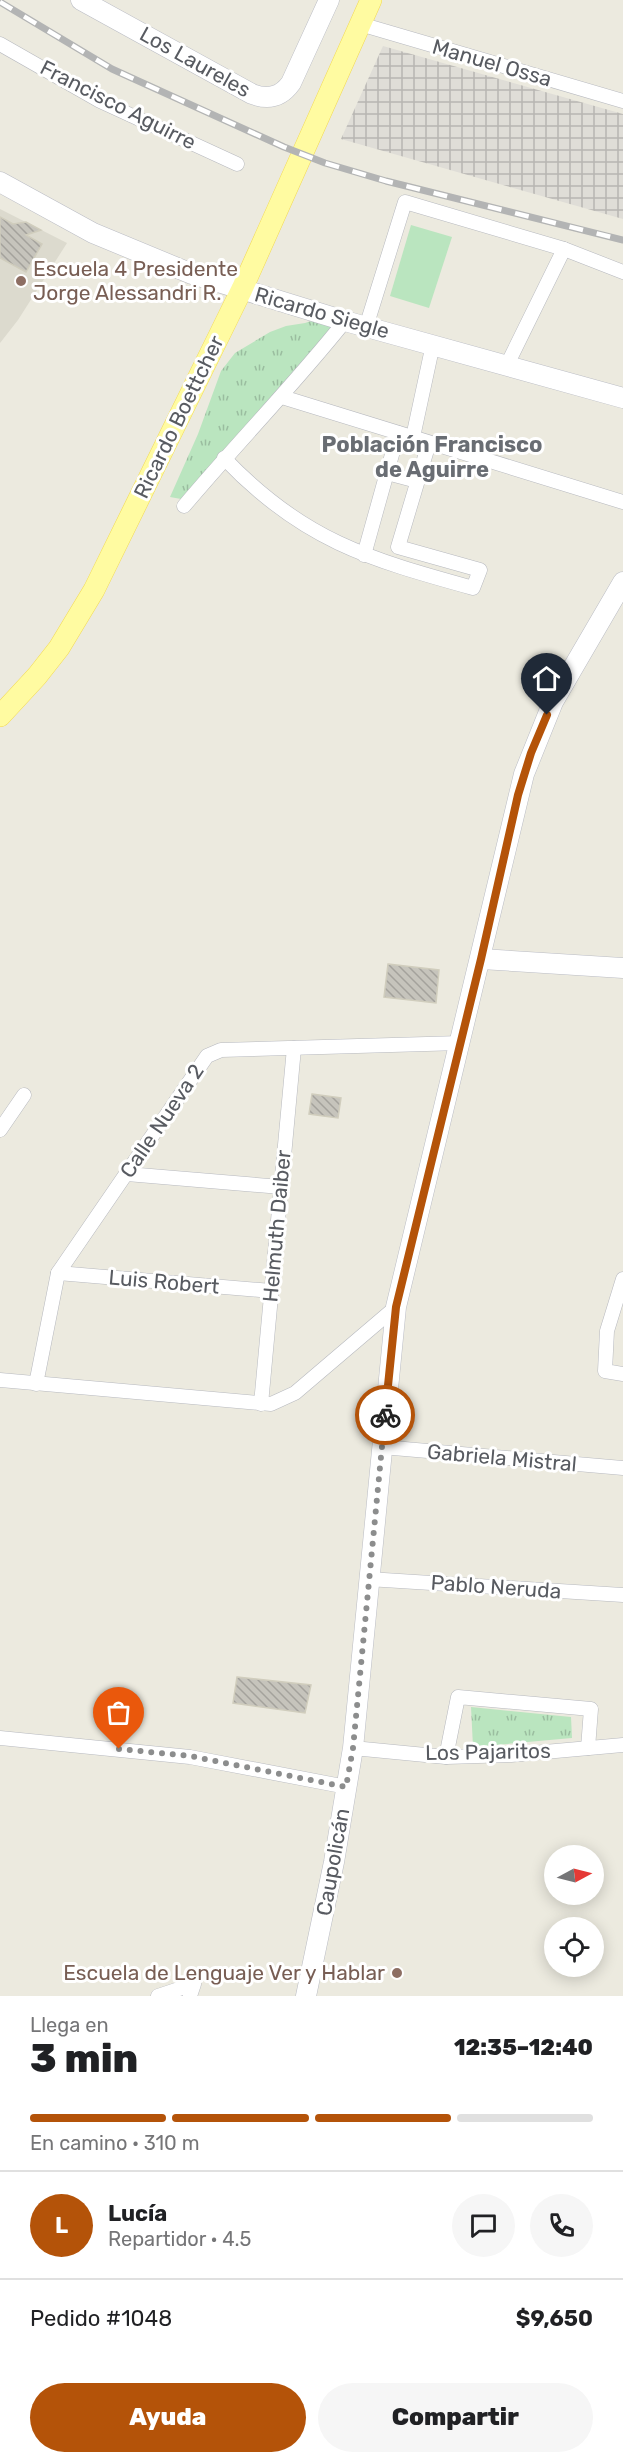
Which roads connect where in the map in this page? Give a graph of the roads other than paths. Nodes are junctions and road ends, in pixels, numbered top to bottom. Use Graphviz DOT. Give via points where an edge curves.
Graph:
graph roads {
  1 [pos="81,0"];
  2 [pos="329,0"];
  3 [pos="371,0"];
  4 [pos="360,24"];
  5 [pos="0,44"];
  6 [pos="623,101"];
  7 [pos="237,164"];
  8 [pos="0,182"];
  9 [pos="564,249"];
  10 [pos="623,272"];
  11 [pos="242,289"];
  12 [pos="345,321"];
  13 [pos="366,327"];
  14 [pos="433,344"];
  15 [pos="507,365"];
  16 [pos="282,397"];
  17 [pos="623,398"];
  18 [pos="398,433"];
  19 [pos="413,437"];
  20 [pos="429,443"];
  21 [pos="224,458"];
  22 [pos="387,473"];
  23 [pos="417,481"];
  24 [pos="623,502"];
  25 [pos="184,506"];
  26 [pos="364,555"];
  27 [pos="623,582"];
  28 [pos="0,716"];
  29 [pos="481,959"];
  30 [pos="623,968"];
  31 [pos="461,1043"];
  32 [pos="294,1048"];
  33 [pos="24,1095"];
  34 [pos="0,1130"];
  35 [pos="126,1174"];
  36 [pos="281,1187"];
  37 [pos="58,1273"];
  38 [pos="623,1279"];
  39 [pos="271,1291"];
  40 [pos="396,1307"];
  41 [pos="623,1374"];
  42 [pos="0,1380"];
  43 [pos="36,1384"];
  44 [pos="261,1404"];
  45 [pos="382,1447"];
  46 [pos="623,1468"];
  47 [pos="368,1579"];
  48 [pos="623,1595"];
  49 [pos="0,1738"];
  50 [pos="623,1745"];
  51 [pos="353,1748"];
  52 [pos="588,1748"];
  53 [pos="446,1757"];
  54 [pos="346,1787"];
  55 [pos="158,1996"];
  56 [pos="190,1996"];
  57 [pos="306,1996"];
  1 -- 2 [label="street, Los Laureles" via="252,94 267,98 281,93 291,83"];
  3 -- 4 [label="main road, Ricardo Boettcher"];
  4 -- 6 [label="street, Manuel Ossa"];
  4 -- 11 [label="main road, Ricardo Boettcher"];
  5 -- 7 [label="street, Francisco Aguirre" via="100,101"];
  8 -- 11 [label="street, Ricardo Siegle" via="125,248"];
  9 -- 10 [label="street"];
  9 -- 13 [label="street" via="405,202"];
  9 -- 15 [label="street"];
  11 -- 12 [label="street, Ricardo Siegle"];
  11 -- 28 [label="main road, Ricardo Boettcher" via="89,600 37,676"];
  12 -- 13 [label="street, Ricardo Siegle"];
  12 -- 16 [label="street"];
  13 -- 14 [label="street, Ricardo Siegle"];
  14 -- 15 [label="street, Ricardo Siegle"];
  14 -- 19 [label="street"];
  15 -- 17 [label="street, Ricardo Siegle"];
  16 -- 18 [label="street"];
  16 -- 21 [label="street"];
  18 -- 19 [label="street"];
  18 -- 22 [label="street"];
  19 -- 20 [label="street"];
  20 -- 23 [label="street"];
  20 -- 24 [label="street"];
  21 -- 25 [label="street"];
  21 -- 26 [label="street" via="282,511 323,537"];
  22 -- 23 [label="street"];
  22 -- 26 [label="street"];
  23 -- 26 [label="street" via="398,547 480,570 473,588"];
  27 -- 29 [label="street, Caupolicán" via="553,702 531,753"];
  29 -- 30 [label="street"];
  29 -- 31 [label="street, Caupolicán"];
  31 -- 32 [label="street, Calle Nueva 2"];
  31 -- 40 [label="street, Caupolicán"];
  32 -- 35 [label="street, Calle Nueva 2" via="221,1050 207,1056"];
  32 -- 36 [label="street, Helmuth Daiber"];
  33 -- 34 [label="street"];
  35 -- 36 [label="street"];
  35 -- 37 [label="street, Calle Nueva 2"];
  36 -- 39 [label="street, Helmuth Daiber"];
  37 -- 39 [label="street, Luis Robert"];
  37 -- 43 [label="street, Calle Nueva 2"];
  38 -- 41 [label="street" via="607,1331 604,1371"];
  39 -- 44 [label="street, Helmuth Daiber"];
  40 -- 44 [label="street" via="295,1394"];
  40 -- 45 [label="street, Caupolicán"];
  42 -- 43 [label="street"];
  43 -- 44 [label="street"];
  45 -- 46 [label="street, Gabriela Mistral"];
  45 -- 47 [label="street, Caupolicán"];
  47 -- 48 [label="street, Pablo Neruda"];
  47 -- 51 [label="street, Caupolicán"];
  49 -- 54 [label="street" via="190,1756"];
  50 -- 52 [label="street, Los Pajaritos"];
  51 -- 53 [label="street, Los Pajaritos"];
  51 -- 54 [label="street, Caupolicán"];
  52 -- 53 [label="street, Los Pajaritos"];
  52 -- 53 [label="street" via="591,1708 458,1697"];
  54 -- 57 [label="street, Caupolicán"];
  55 -- 56 [label="street" via="194,1984"];
}
